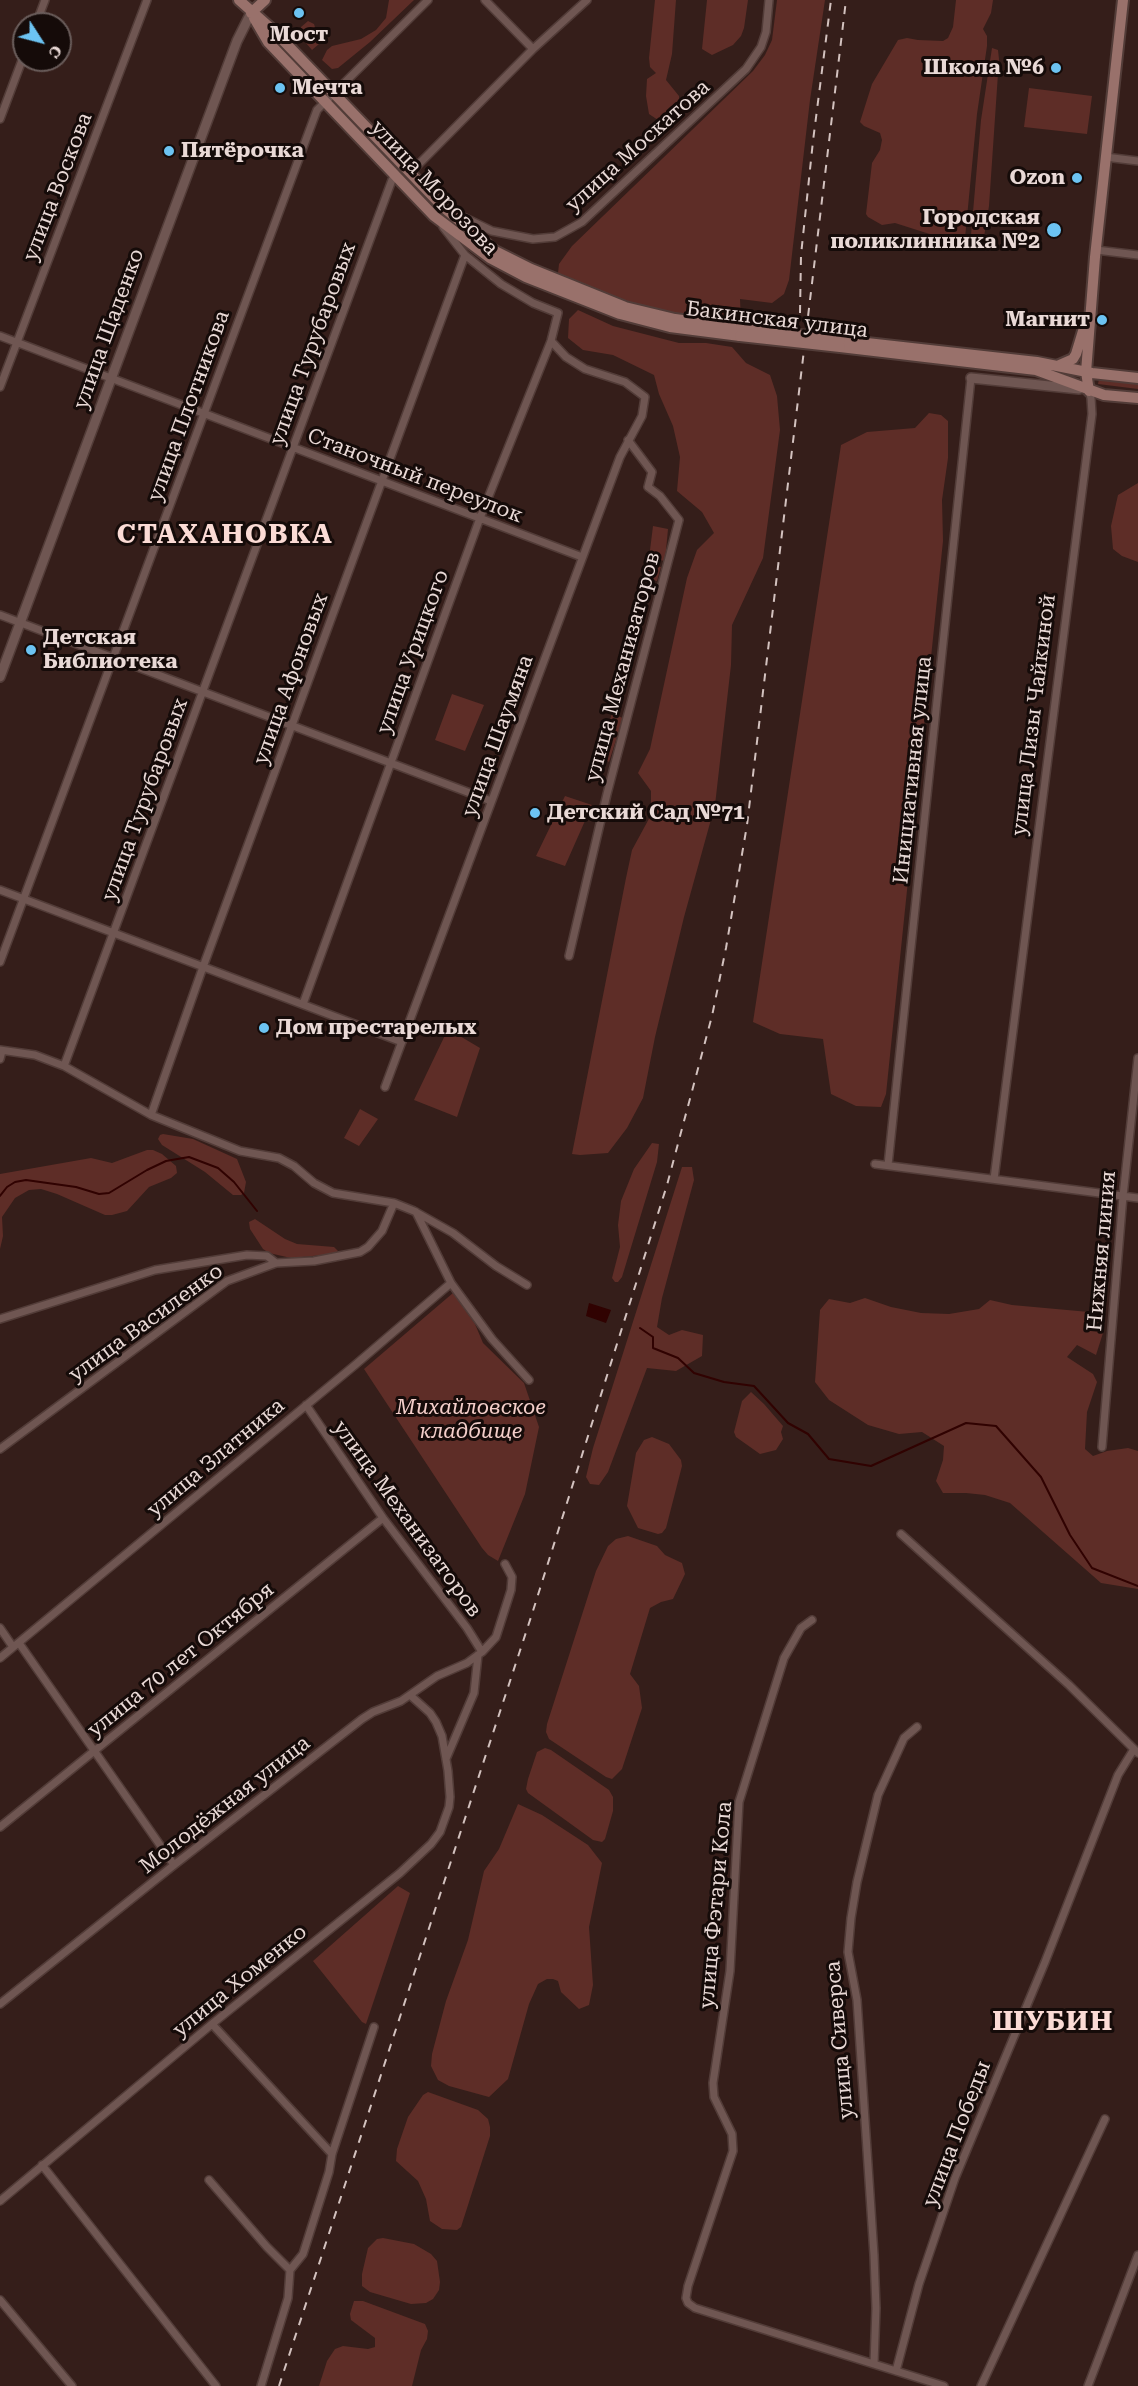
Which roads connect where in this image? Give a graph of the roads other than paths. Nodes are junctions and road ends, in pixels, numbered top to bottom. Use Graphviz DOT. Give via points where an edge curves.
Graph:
graph roads {
  1 [pos="147,0"];
  2 [pos="239,0"];
  3 [pos="265,0"];
  4 [pos="428,0"];
  5 [pos="485,0"];
  6 [pos="587,0"];
  7 [pos="769,0"];
  8 [pos="1123,0"];
  9 [pos="251,13"];
  10 [pos="533,49"];
  11 [pos="18,72"];
  12 [pos="334,92"];
  13 [pos="326,101"];
  14 [pos="0,119"];
  15 [pos="1105,157"];
  16 [pos="1138,161"];
  17 [pos="410,172"];
  18 [pos="396,175"];
  19 [pos="443,207"];
  20 [pos="434,216"];
  21 [pos="1096,253"];
  22 [pos="465,255"];
  23 [pos="1138,255"];
  24 [pos="558,313"];
  25 [pos="740,332"];
  26 [pos="0,336"];
  27 [pos="551,341"];
  28 [pos="17,342"];
  29 [pos="1048,372"];
  30 [pos="1086,372"];
  31 [pos="111,378"];
  32 [pos="971,378"];
  33 [pos="1138,378"];
  34 [pos="0,387"];
  35 [pos="1089,391"];
  36 [pos="1138,398"];
  37 [pos="204,414"];
  38 [pos="628,440"];
  39 [pos="293,447"];
  40 [pos="382,481"];
  41 [pos="480,518"];
  42 [pos="582,557"];
  43 [pos="0,615"];
  44 [pos="20,623"];
  45 [pos="113,658"];
  46 [pos="0,677"];
  47 [pos="202,692"];
  48 [pos="292,725"];
  49 [pos="391,763"];
  50 [pos="492,801"];
  51 [pos="0,890"];
  52 [pos="23,899"];
  53 [pos="113,933"];
  54 [pos="569,956"];
  55 [pos="0,962"];
  56 [pos="203,967"];
  57 [pos="303,1004"];
  58 [pos="402,1042"];
  59 [pos="1,1050"];
  60 [pos="0,1059"];
  61 [pos="1138,1059"];
  62 [pos="64,1066"];
  63 [pos="385,1087"];
  64 [pos="151,1115"];
  65 [pos="874,1164"];
  66 [pos="888,1166"];
  67 [pos="994,1179"];
  68 [pos="1123,1196"];
  69 [pos="1138,1198"];
  70 [pos="394,1203"];
  71 [pos="416,1212"];
  72 [pos="276,1263"];
  73 [pos="451,1283"];
  74 [pos="527,1285"];
  75 [pos="0,1319"];
  76 [pos="529,1380"];
  77 [pos="306,1406"];
  78 [pos="1102,1447"];
  79 [pos="0,1449"];
  80 [pos="383,1518"];
  81 [pos="901,1534"];
  82 [pos="505,1564"];
  83 [pos="812,1620"];
  84 [pos="0,1628"];
  85 [pos="16,1645"];
  86 [pos="480,1653"];
  87 [pos="0,1658"];
  88 [pos="410,1695"];
  89 [pos="917,1727"];
  90 [pos="1136,1751"];
  91 [pos="94,1753"];
  92 [pos="446,1759"];
  93 [pos="0,1827"];
  94 [pos="174,1865"];
  95 [pos="0,2004"];
  96 [pos="212,2024"];
  97 [pos="374,2027"];
  98 [pos="1105,2119"];
  99 [pos="332,2154"];
  100 [pos="42,2165"];
  101 [pos="209,2180"];
  102 [pos="0,2200"];
  103 [pos="1138,2255"];
  104 [pos="290,2270"];
  105 [pos="0,2300"];
  106 [pos="874,2364"];
  107 [pos="896,2372"];
  108 [pos="72,2386"];
  109 [pos="216,2386"];
  110 [pos="261,2386"];
  111 [pos="944,2386"];
  112 [pos="981,2386"];
  113 [pos="1088,2386"];
  1 -- 28 [label="street, улица Воскова"];
  2 -- 9 [label="main road, улица Морозова"];
  3 -- 9 [label="main road, улица Щаденко"];
  4 -- 12 [label="street, улица Плотникова"];
  5 -- 10 [label="street"];
  6 -- 10 [label="street"];
  7 -- 19 [label="street, улица Москатова" via="766,32 746,69 582,222 555,237 533,240 492,231"];
  8 -- 15 [label="main road, улица Лизы Чайкиной"];
  9 -- 12 [label="main road, улица Морозова"];
  9 -- 13 [label="main road, улица Морозова" via="268,42"];
  9 -- 31 [label="street, улица Щаденко" via="237,41"];
  10 -- 17 [label="street"];
  11 -- 14 [label="street"];
  12 -- 13 [label="street, улица Плотникова"];
  12 -- 17 [label="main road, улица Морозова"];
  13 -- 18 [label="main road, улица Морозова"];
  13 -- 37 [label="street, улица Плотникова" via="317,110"];
  15 -- 16 [label="street"];
  15 -- 21 [label="main road, улица Лизы Чайкиной"];
  17 -- 19 [label="main road, улица Морозова"];
  18 -- 20 [label="main road, улица Морозова"];
  18 -- 39 [label="street, улица Турубаровых"];
  19 -- 25 [label="main road, Бакинская улица" via="495,251 600,298 647,314"];
  20 -- 22 [label="street, улица Морозова"];
  20 -- 25 [label="main road, Бакинская улица" via="512,270 605,310 670,327"];
  21 -- 23 [label="street"];
  21 -- 29 [label="main road, улица Лизы Чайкиной" via="1079,349 1073,359"];
  21 -- 30 [label="main road, улица Лизы Чайкиной"];
  22 -- 24 [label="street, улица Морозова" via="501,284"];
  22 -- 40 [label="street, улица Афоновых"];
  24 -- 27 [label="street, улица Урицкого"];
  25 -- 29 [label="main road, Бакинская улица, bridge"];
  26 -- 28 [label="street, Станочный переулок"];
  27 -- 38 [label="street, улица Шаумяна" via="585,369 626,382 645,397 642,416"];
  27 -- 41 [label="street, улица Урицкого"];
  28 -- 31 [label="street, Станочный переулок"];
  28 -- 34 [label="street, улица Воскова"];
  29 -- 30 [label="main road, Бакинская улица"];
  29 -- 32 [label="street"];
  29 -- 35 [label="main road, Бакинская улица"];
  30 -- 33 [label="main road, Бакинская улица"];
  30 -- 35 [label="main road, улица Лизы Чайкиной"];
  31 -- 37 [label="street, Станочный переулок"];
  31 -- 44 [label="street, улица Щаденко"];
  32 -- 66 [label="street, Инициативная улица"];
  35 -- 36 [label="main road, Бакинская улица"];
  35 -- 67 [label="street, улица Лизы Чайкиной" via="1092,414"];
  37 -- 39 [label="street, Станочный переулок"];
  37 -- 45 [label="street, улица Плотникова"];
  38 -- 42 [label="street, улица Шаумяна"];
  38 -- 54 [label="street, улица Механизаторов" via="652,472 648,488 660,496 679,520 606,794"];
  39 -- 40 [label="street, Станочный переулок"];
  39 -- 47 [label="street, улица Турубаровых"];
  40 -- 41 [label="street, Станочный переулок"];
  40 -- 48 [label="street, улица Афоновых"];
  41 -- 42 [label="street, Станочный переулок"];
  41 -- 49 [label="street, улица Урицкого"];
  42 -- 50 [label="street, улица Шаумяна"];
  43 -- 44 [label="street"];
  44 -- 45 [label="street"];
  44 -- 46 [label="street, улица Щаденко"];
  45 -- 47 [label="street"];
  45 -- 52 [label="street, улица Плотникова"];
  47 -- 48 [label="street"];
  47 -- 53 [label="street, улица Турубаровых"];
  48 -- 49 [label="street"];
  48 -- 56 [label="street, улица Афоновых"];
  49 -- 50 [label="street"];
  49 -- 57 [label="street, улица Урицкого"];
  50 -- 58 [label="street, улица Шаумяна"];
  51 -- 52 [label="street"];
  52 -- 53 [label="street"];
  52 -- 55 [label="street, улица Плотникова"];
  53 -- 56 [label="street"];
  53 -- 62 [label="street, улица Турубаровых"];
  56 -- 57 [label="street"];
  56 -- 64 [label="street, улица Афоновых"];
  57 -- 58 [label="street"];
  58 -- 63 [label="street, улица Шаумяна"];
  59 -- 60 [label="street"];
  59 -- 62 [label="street"];
  61 -- 68 [label="street, Нижняя линия"];
  62 -- 64 [label="street"];
  64 -- 70 [label="street" via="240,1151 279,1158 333,1193"];
  65 -- 66 [label="street"];
  66 -- 67 [label="street"];
  67 -- 68 [label="street"];
  68 -- 69 [label="street"];
  68 -- 78 [label="street, Нижняя линия"];
  70 -- 71 [label="street"];
  70 -- 72 [label="street, улица Василенко" via="382,1231 360,1252"];
  71 -- 73 [label="street"];
  71 -- 74 [label="street"];
  72 -- 75 [label="street" via="267,1256 247,1255 155,1270"];
  72 -- 79 [label="street, улица Василенко" via="219,1286"];
  73 -- 76 [label="street" via="492,1340"];
  73 -- 77 [label="street, улица Златника"];
  77 -- 80 [label="street, улица Механизаторов"];
  77 -- 85 [label="street, улица Златника"];
  80 -- 86 [label="street, улица Механизаторов" via="467,1628"];
  80 -- 91 [label="street, улица 70 лет Октября"];
  81 -- 90 [label="street" via="1069,1685"];
  82 -- 86 [label="street" via="512,1577 511,1590 496,1637"];
  83 -- 106 [label="street, улица Фэтари Кола" via="801,1628 784,1658 739,1802 730,1971 713,2083 714,2097 732,2134 733,2151 686,2298 695,2308"];
  84 -- 85 [label="street"];
  85 -- 87 [label="street, улица Златника"];
  85 -- 91 [label="street"];
  86 -- 88 [label="street, Молодёжная улица"];
  86 -- 92 [label="street" via="474,1693"];
  88 -- 92 [label="street, улица Хоменко" via="430,1713 442,1736"];
  88 -- 94 [label="street, Молодёжная улица" via="362,1719"];
  89 -- 106 [label="street, улица Сиверса" via="904,1738 878,1795 857,1882 848,1952 856,2000 874,2255"];
  90 -- 107 [label="street, улица Победы" via="1118,1775 955,2178"];
  91 -- 93 [label="street, улица 70 лет Октября"];
  91 -- 94 [label="street"];
  92 -- 96 [label="street, улица Хоменко" via="449,1807 440,1832 426,1851"];
  94 -- 95 [label="street, Молодёжная улица"];
  96 -- 99 [label="street"];
  96 -- 100 [label="street, улица Хоменко"];
  97 -- 99 [label="street"];
  98 -- 112 [label="street"];
  99 -- 104 [label="street" via="303,2254"];
  100 -- 102 [label="street, улица Хоменко"];
  100 -- 109 [label="street"];
  101 -- 104 [label="street"];
  103 -- 113 [label="street"];
  104 -- 110 [label="street" via="288,2298"];
  105 -- 108 [label="street"];
  106 -- 107 [label="street"];
  107 -- 111 [label="street"];
}
